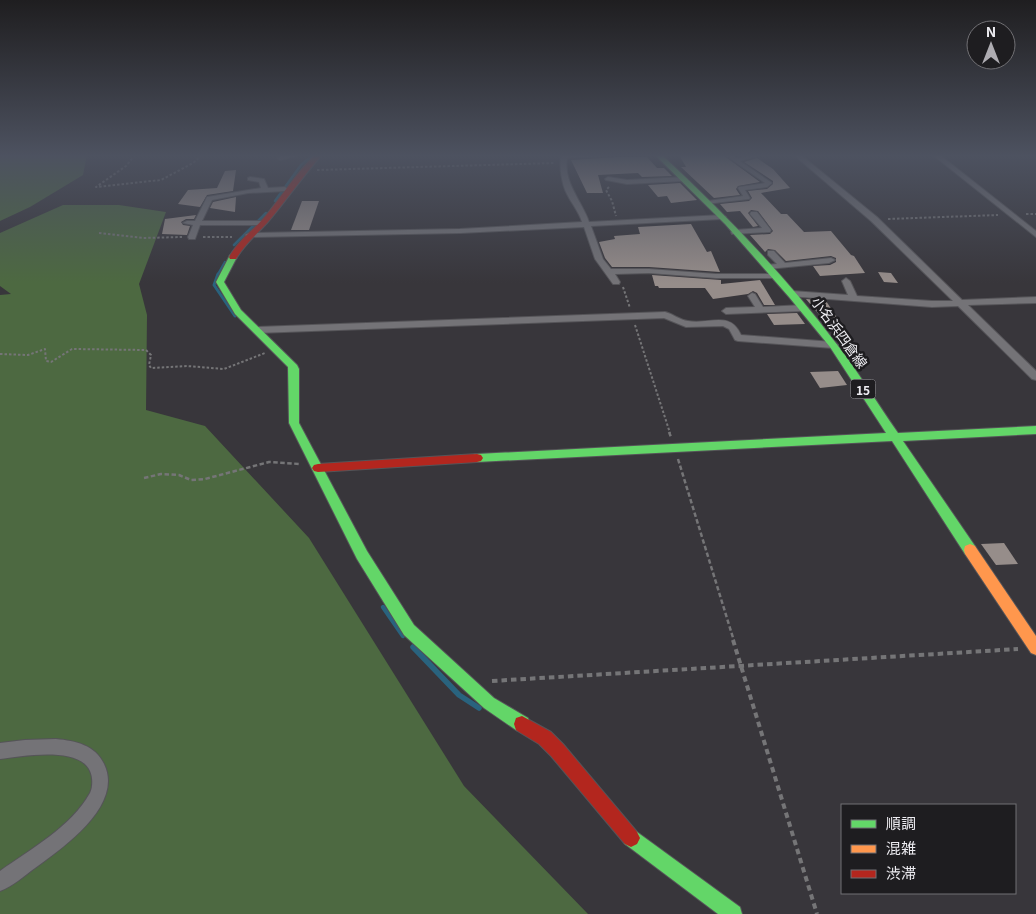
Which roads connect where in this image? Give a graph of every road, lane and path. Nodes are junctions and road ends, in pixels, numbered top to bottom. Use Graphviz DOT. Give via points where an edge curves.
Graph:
graph roads {
  1 [pos="212,198"];
  2 [pos="278,198"];
  3 [pos="572,198"];
  4 [pos="610,198"];
  5 [pos="703,198"];
  6 [pos="747,198"];
  7 [pos="848,198"];
  8 [pos="989,198"];
  9 [pos="708,203"];
  10 [pos="754,214"];
  11 [pos="1036,214"];
  12 [pos="1010,215"];
  13 [pos="722,217"];
  14 [pos="874,219"];
  15 [pos="187,223"];
  16 [pos="199,223"];
  17 [pos="258,223"];
  18 [pos="617,224"];
  19 [pos="586,225"];
  20 [pos="735,232"];
  21 [pos="99,233"];
  22 [pos="1036,235"];
  23 [pos="244,236"];
  24 [pos="192,237"];
  25 [pos="771,253"];
  26 [pos="831,260"];
  27 [pos="784,266"];
  28 [pos="608,272"];
  29 [pos="772,272"];
  30 [pos="846,281"];
  31 [pos="616,282"];
  32 [pos="890,288"];
  33 [pos="792,294"];
  34 [pos="752,296"];
  35 [pos="853,297"];
  36 [pos="1036,300"];
  37 [pos="891,301"];
  38 [pos="962,304"];
  39 [pos="804,308"];
  40 [pos="760,309"];
  41 [pos="726,311"];
  42 [pos="632,316"];
  43 [pos="257,330"];
  44 [pos="833,345"];
  45 [pos="270,351"];
  46 [pos="0,354"];
  47 [pos="1036,376"];
  48 [pos="1036,430"];
  49 [pos="894,437"];
  50 [pos="675,449"];
  51 [pos="305,463"];
  52 [pos="318,468"];
  53 [pos="144,478"];
  54 [pos="1036,648"];
  55 [pos="742,666"];
  56 [pos="466,683"];
  57 [pos="0,751"];
  58 [pos="0,882"];
  59 [pos="733,914"];
  60 [pos="817,914"];
  1 -- 16 [label="street" via="202,211"];
  2 -- 17 [label="street"];
  3 -- 19 [label="street"];
  4 -- 18 [label="path"];
  5 -- 9 [label="street, 小名浜四倉線 / 15"];
  6 -- 9 [label="street"];
  7 -- 14 [label="street"];
  8 -- 12 [label="street"];
  9 -- 13 [label="street, 小名浜四倉線 / 15"];
  10 -- 20 [label="street" via="767,230"];
  11 -- 12 [label="path"];
  12 -- 14 [label="path"];
  12 -- 22 [label="street"];
  13 -- 18 [label="street"];
  13 -- 20 [label="street, 小名浜四倉線 / 15"];
  14 -- 38 [label="street"];
  15 -- 16 [label="street"];
  16 -- 17 [label="street" via="238,219"];
  16 -- 24 [label="street"];
  17 -- 23 [label="street"];
  18 -- 19 [label="street"];
  19 -- 23 [label="street"];
  19 -- 28 [label="street" via="599,259"];
  20 -- 29 [label="street, 小名浜四倉線 / 15"];
  21 -- 24 [label="path" via="142,238"];
  23 -- 24 [label="path"];
  23 -- 43 [label="street" via="220,282 238,312"];
  25 -- 27 [label="street"];
  26 -- 27 [label="street"];
  27 -- 29 [label="street"];
  28 -- 29 [label="street" via="649,271 716,276"];
  28 -- 31 [label="street"];
  29 -- 33 [label="street, 小名浜四倉線 / 15"];
  30 -- 35 [label="street"];
  31 -- 42 [label="path" via="622,285"];
  32 -- 37 [label="street"];
  33 -- 35 [label="street"];
  33 -- 39 [label="street, 小名浜四倉線 / 15"];
  34 -- 40 [label="street"];
  35 -- 37 [label="street"];
  36 -- 38 [label="street"];
  37 -- 38 [label="street"];
  38 -- 47 [label="street"];
  39 -- 40 [label="street"];
  39 -- 44 [label="street, 小名浜四倉線 / 15"];
  40 -- 41 [label="street"];
  42 -- 43 [label="street"];
  42 -- 44 [label="street" via="665,315 686,324 724,323 732,327 738,338"];
  42 -- 50 [label="path"];
  43 -- 52 [label="street" via="294,370 294,423"];
  44 -- 49 [label="street, 小名浜四倉線 / 15"];
  45 -- 46 [label="path" via="224,369 151,368 151,354 146,350 72,349 51,362 46,361 46,349 28,354"];
  48 -- 49 [label="street"];
  49 -- 50 [label="street"];
  49 -- 54 [label="street, 小名浜四倉線 / 15"];
  50 -- 52 [label="street"];
  50 -- 55 [label="path"];
  51 -- 53 [label="path" via="269,462 205,479 191,480 162,474"];
  52 -- 56 [label="street" via="362,555 404,623"];
  54 -- 55 [label="path"];
  55 -- 56 [label="path"];
  55 -- 60 [label="path"];
  56 -- 59 [label="street" via="489,703 545,738 623,832"];
  57 -- 58 [label="street" via="37,747 79,750 98,764 101,777 96,799 66,833"];
}
